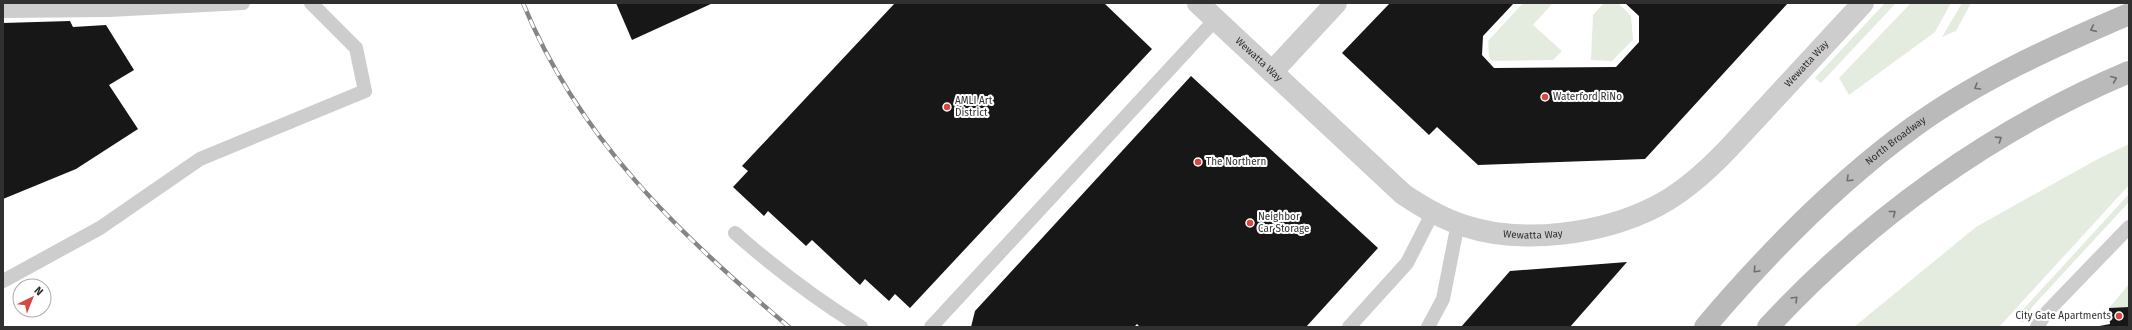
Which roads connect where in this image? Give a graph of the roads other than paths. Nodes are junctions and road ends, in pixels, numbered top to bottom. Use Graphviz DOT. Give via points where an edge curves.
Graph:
graph roads {
  1 [pos="243,3"];
  2 [pos="311,3"];
  3 [pos="1198,3"];
  4 [pos="1336,3"];
  5 [pos="1863,3"];
  6 [pos="3,11"];
  7 [pos="2129,14"];
  8 [pos="1216,20"];
  9 [pos="1272,72"];
  10 [pos="2129,72"];
  11 [pos="1433,212"];
  12 [pos="1458,223"];
  13 [pos="2129,227"];
  14 [pos="735,233"];
  15 [pos="3,282"];
  16 [pos="861,327"];
  17 [pos="931,327"];
  18 [pos="1349,327"];
  19 [pos="1428,327"];
  20 [pos="1705,327"];
  21 [pos="1768,327"];
  22 [pos="2037,327"];
  1 -- 6 [label="lane" via="109,10"];
  2 -- 15 [label="lane" via="356,48 365,91 200,159 100,228"];
  3 -- 8 [label="street, Wewatta Way"];
  4 -- 9 [label="street"];
  5 -- 12 [label="street, Wewatta Way" via="1707,170 1683,190 1657,206 1608,225 1581,231 1496,234"];
  7 -- 20 [label="main road, North Broadway, one-way" via="1976,87 1912,127 1856,172 1814,212 1770,255"];
  8 -- 9 [label="street, Wewatta Way"];
  8 -- 17 [label="lane"];
  9 -- 11 [label="street, Wewatta Way" via="1403,194"];
  21 -- 10 [label="main road, one-way" via="1819,275 1866,234 1953,168 2052,108"];
  11 -- 12 [label="street, Wewatta Way"];
  11 -- 18 [label="lane" via="1407,263"];
  12 -- 19 [label="lane" via="1443,299"];
  13 -- 22 [label="lane" via="2046,313"];
  14 -- 16 [label="lane" via="818,300"];
}
